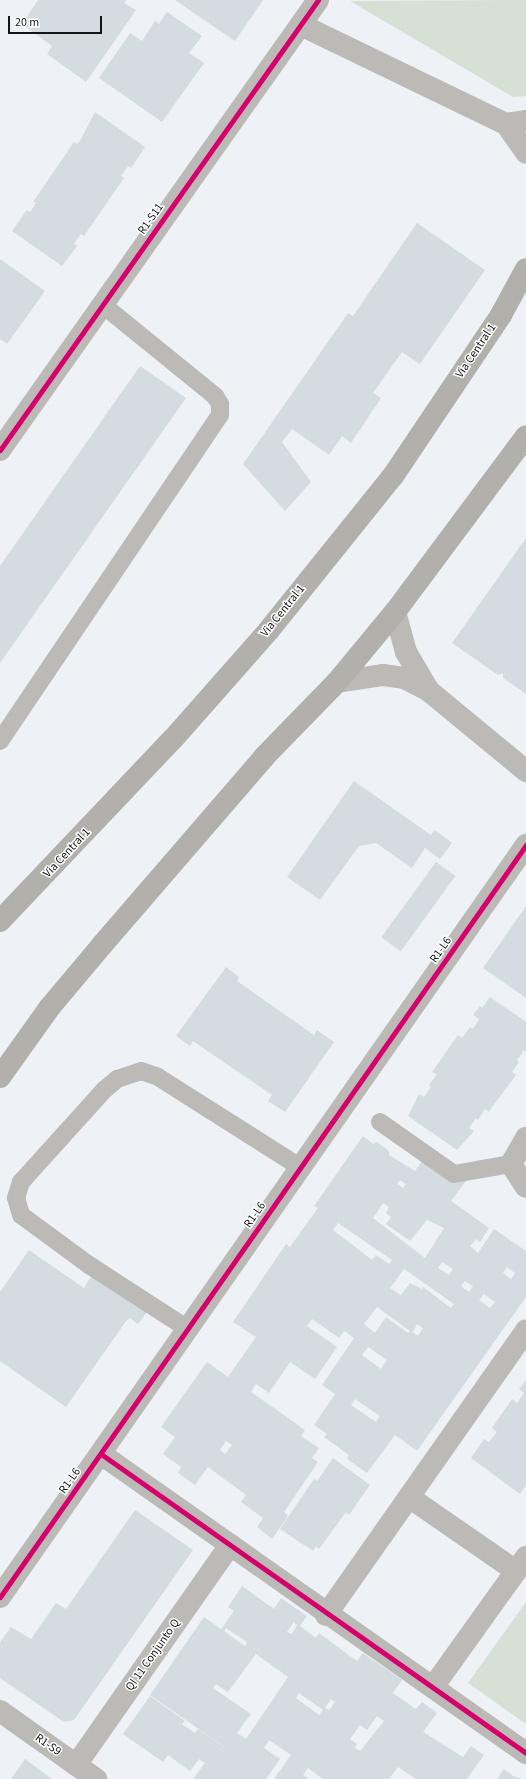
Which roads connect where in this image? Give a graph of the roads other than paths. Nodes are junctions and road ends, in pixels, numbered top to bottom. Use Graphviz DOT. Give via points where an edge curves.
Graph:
graph roads {
  1 [pos="318,0"];
  2 [pos="301,25"];
  3 [pos="516,122"];
  4 [pos="526,153"];
  5 [pos="526,269"];
  6 [pos="103,305"];
  7 [pos="526,436"];
  8 [pos="0,450"];
  9 [pos="395,612"];
  10 [pos="337,682"];
  11 [pos="429,691"];
  12 [pos="0,741"];
  13 [pos="526,771"];
  14 [pos="526,845"];
  15 [pos="0,921"];
  16 [pos="0,1077"];
  17 [pos="380,1122"];
  18 [pos="526,1138"];
  19 [pos="512,1164"];
  20 [pos="300,1167"];
  21 [pos="526,1188"];
  22 [pos="188,1329"];
  23 [pos="526,1330"];
  24 [pos="101,1454"];
  25 [pos="409,1497"];
  26 [pos="230,1545"];
  27 [pos="521,1564"];
  28 [pos="0,1597"];
  29 [pos="326,1615"];
  30 [pos="433,1687"];
  31 [pos="0,1711"];
  32 [pos="526,1753"];
  33 [pos="76,1765"];
  34 [pos="96,1779"];
  1 -- 2 [label="street, R1-S11"];
  2 -- 3 [label="street"];
  2 -- 6 [label="street, R1-S11"];
  3 -- 4 [label="street"];
  5 -- 15 [label="main road, Via Central 1" via="501,315 393,476 284,612 168,745"];
  6 -- 8 [label="street, R1-S11"];
  6 -- 12 [label="lane" via="215,396 220,404 220,415"];
  7 -- 9 [label="main road"];
  9 -- 10 [label="main road"];
  9 -- 11 [label="street" via="406,652"];
  10 -- 11 [label="street" via="383,675 404,678"];
  10 -- 16 [label="main road" via="264,757 108,939 50,1007"];
  11 -- 13 [label="street"];
  14 -- 20 [label="street, R1-L6"];
  17 -- 19 [label="lane" via="454,1174"];
  18 -- 19 [label="street"];
  19 -- 21 [label="street"];
  20 -- 22 [label="street, R1-L6"];
  20 -- 22 [label="lane" via="158,1077 140,1071 117,1079 104,1090 21,1182 16,1198 21,1215 89,1265"];
  22 -- 24 [label="street, R1-L6"];
  23 -- 25 [label="street"];
  24 -- 26 [label="street"];
  24 -- 28 [label="street, R1-L6"];
  25 -- 27 [label="street"];
  25 -- 29 [label="street"];
  26 -- 29 [label="street"];
  26 -- 33 [label="street, QI 11 Conjunto Q"];
  27 -- 30 [label="street"];
  29 -- 30 [label="street"];
  30 -- 32 [label="street"];
  31 -- 33 [label="street, R1-S9"];
  33 -- 34 [label="street, R1-S9"];
}
